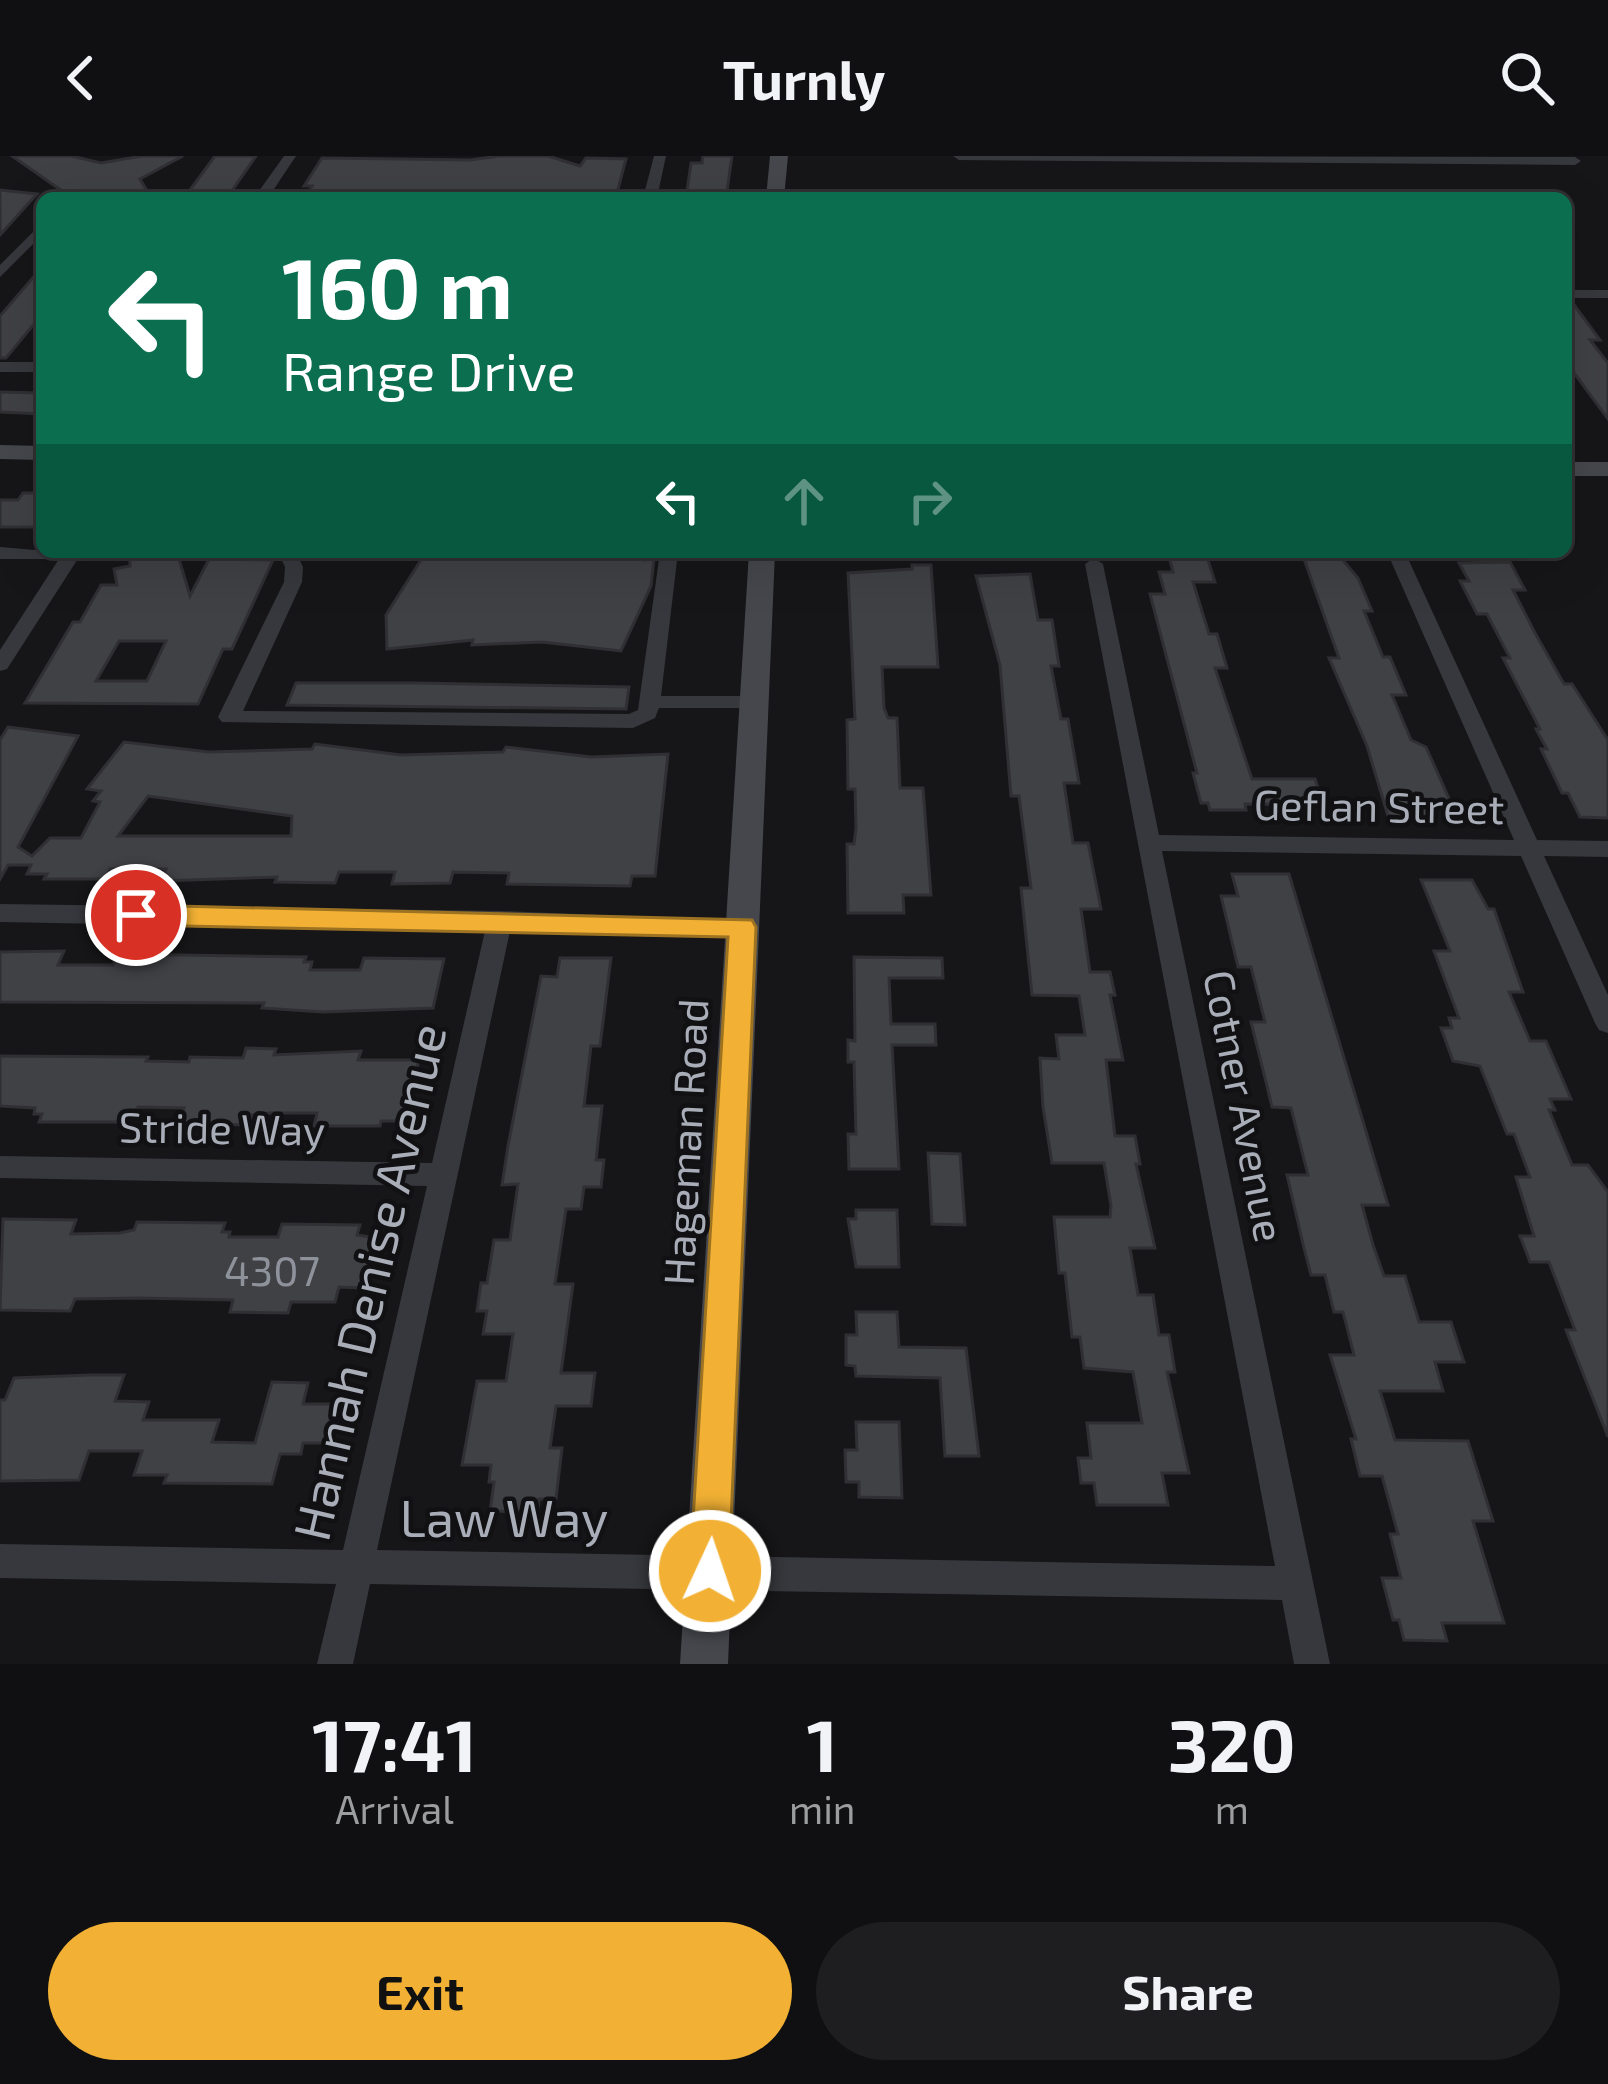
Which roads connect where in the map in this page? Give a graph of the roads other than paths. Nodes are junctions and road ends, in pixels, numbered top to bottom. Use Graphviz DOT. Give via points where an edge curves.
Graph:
graph roads {
  1 [pos="290,156"];
  2 [pos="660,156"];
  3 [pos="778,156"];
  4 [pos="958,156"];
  5 [pos="1573,159"];
  6 [pos="266,192"];
  7 [pos="651,192"];
  8 [pos="776,192"];
  9 [pos="36,234"];
  10 [pos="0,273"];
  11 [pos="1572,294"];
  12 [pos="1607,296"];
  13 [pos="0,367"];
  14 [pos="36,367"];
  15 [pos="0,452"];
  16 [pos="36,453"];
  17 [pos="1572,469"];
  18 [pos="1608,470"];
  19 [pos="0,553"];
  20 [pos="36,554"];
  21 [pos="68,558"];
  22 [pos="290,558"];
  23 [pos="668,558"];
  24 [pos="762,558"];
  25 [pos="1399,558"];
  26 [pos="1094,564"];
  27 [pos="0,665"];
  28 [pos="650,702"];
  29 [pos="754,702"];
  30 [pos="1149,843"];
  31 [pos="1529,848"];
  32 [pos="1608,849"];
  33 [pos="0,913"];
  34 [pos="500,920"];
  35 [pos="742,927"];
  36 [pos="1608,1022"];
  37 [pos="0,1167"];
  38 [pos="443,1175"];
  39 [pos="0,1562"];
  40 [pos="356,1569"];
  41 [pos="710,1571"];
  42 [pos="1295,1582"];
  43 [pos="335,1664"];
  44 [pos="704,1664"];
  45 [pos="1312,1664"];
  1 -- 6 [label="street"];
  2 -- 7 [label="street"];
  3 -- 8 [label="main road"];
  4 -- 5 [label="street"];
  9 -- 10 [label="street"];
  11 -- 12 [label="street"];
  13 -- 14 [label="street"];
  15 -- 16 [label="main road"];
  17 -- 18 [label="main road"];
  19 -- 20 [label="street"];
  21 -- 27 [label="street"];
  22 -- 28 [label="street" via="292,581 229,717 633,722"];
  23 -- 28 [label="street"];
  24 -- 29 [label="main road, Hageman Road"];
  25 -- 31 [label="street"];
  26 -- 30 [label="street, Cotner Avenue"];
  28 -- 29 [label="street"];
  29 -- 35 [label="main road, Hageman Road"];
  30 -- 31 [label="street, Geflan Street"];
  30 -- 42 [label="street, Cotner Avenue"];
  31 -- 32 [label="street, Geflan Street"];
  31 -- 36 [label="street"];
  33 -- 34 [label="street"];
  34 -- 35 [label="street"];
  34 -- 38 [label="street, Hannah Denise Avenue"];
  35 -- 41 [label="main road, Hageman Road"];
  37 -- 38 [label="street, Stride Way"];
  38 -- 40 [label="street, Hannah Denise Avenue"];
  39 -- 40 [label="street, Law Way"];
  40 -- 41 [label="street, Law Way"];
  40 -- 43 [label="street, Hannah Denise Avenue"];
  41 -- 42 [label="street, Law Way"];
  41 -- 44 [label="main road, Hageman Road"];
  42 -- 45 [label="street, Cotner Avenue"];
}
